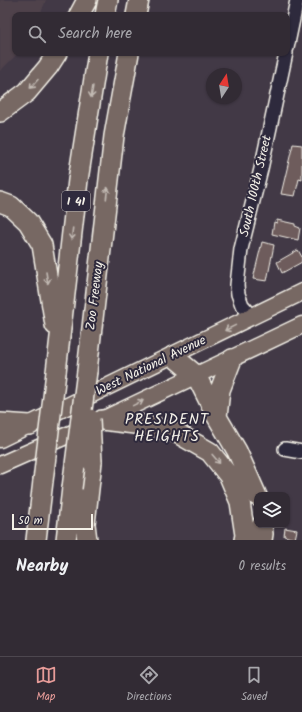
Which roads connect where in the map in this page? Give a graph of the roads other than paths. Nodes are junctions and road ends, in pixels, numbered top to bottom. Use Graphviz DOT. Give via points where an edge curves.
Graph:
graph roads {
  1 [pos="87,0"];
  2 [pos="108,0"];
  3 [pos="139,0"];
  4 [pos="297,0"];
  5 [pos="81,12"];
  6 [pos="106,12"];
  7 [pos="137,12"];
  8 [pos="290,34"];
  9 [pos="56,56"];
  10 [pos="98,56"];
  11 [pos="128,56"];
  12 [pos="285,56"];
  13 [pos="0,112"];
  14 [pos="0,202"];
  15 [pos="302,292"];
  16 [pos="252,316"];
  17 [pos="302,325"];
  18 [pos="58,349"];
  19 [pos="172,356"];
  20 [pos="232,359"];
  21 [pos="88,364"];
  22 [pos="196,375"];
  23 [pos="217,417"];
  24 [pos="102,420"];
  25 [pos="0,423"];
  26 [pos="30,425"];
  27 [pos="0,439"];
  28 [pos="285,449"];
  29 [pos="302,452"];
  30 [pos="0,465"];
  31 [pos="255,492"];
  32 [pos="262,528"];
  33 [pos="36,540"];
  34 [pos="66,540"];
  35 [pos="87,540"];
  36 [pos="244,540"];
  37 [pos="262,540"];
  1 -- 5 [label="highway"];
  2 -- 6 [label="highway"];
  3 -- 7 [label="highway"];
  4 -- 8 [label="street"];
  9 -- 13 [label="highway, one-way" via="26,92"];
  10 -- 18 [label="highway, I 41, one-way" via="78,180"];
  21 -- 11 [label="highway, Zoo Freeway / I 41, one-way" via="114,136"];
  12 -- 16 [label="street, South 100th Street" via="241,248 238,294 242,305"];
  14 -- 18 [label="highway, one-way" via="10,206 28,222 42,245"];
  15 -- 16 [label="main road, West National Avenue"];
  16 -- 19 [label="main road, West National Avenue, one-way"];
  17 -- 20 [label="main road"];
  18 -- 33 [label="highway, I 41, bridge"];
  19 -- 22 [label="highway"];
  19 -- 26 [label="main road, West National Avenue"];
  20 -- 22 [label="main road"];
  20 -- 23 [label="highway" via="220,390"];
  21 -- 34 [label="highway, Zoo Freeway / I 41, bridge"];
  21 -- 35 [label="highway, bridge" via="92,462 85,524"];
  22 -- 23 [label="highway"];
  24 -- 22 [label="main road, one-way"];
  23 -- 31 [label="highway" via="237,451"];
  24 -- 30 [label="main road"];
  24 -- 36 [label="highway, one-way" via="174,432 210,452 229,476 240,502 246,535"];
  25 -- 26 [label="highway"];
  26 -- 27 [label="main road, West National Avenue"];
  28 -- 29 [label="street"];
  32 -- 37 [label="highway"];
}
